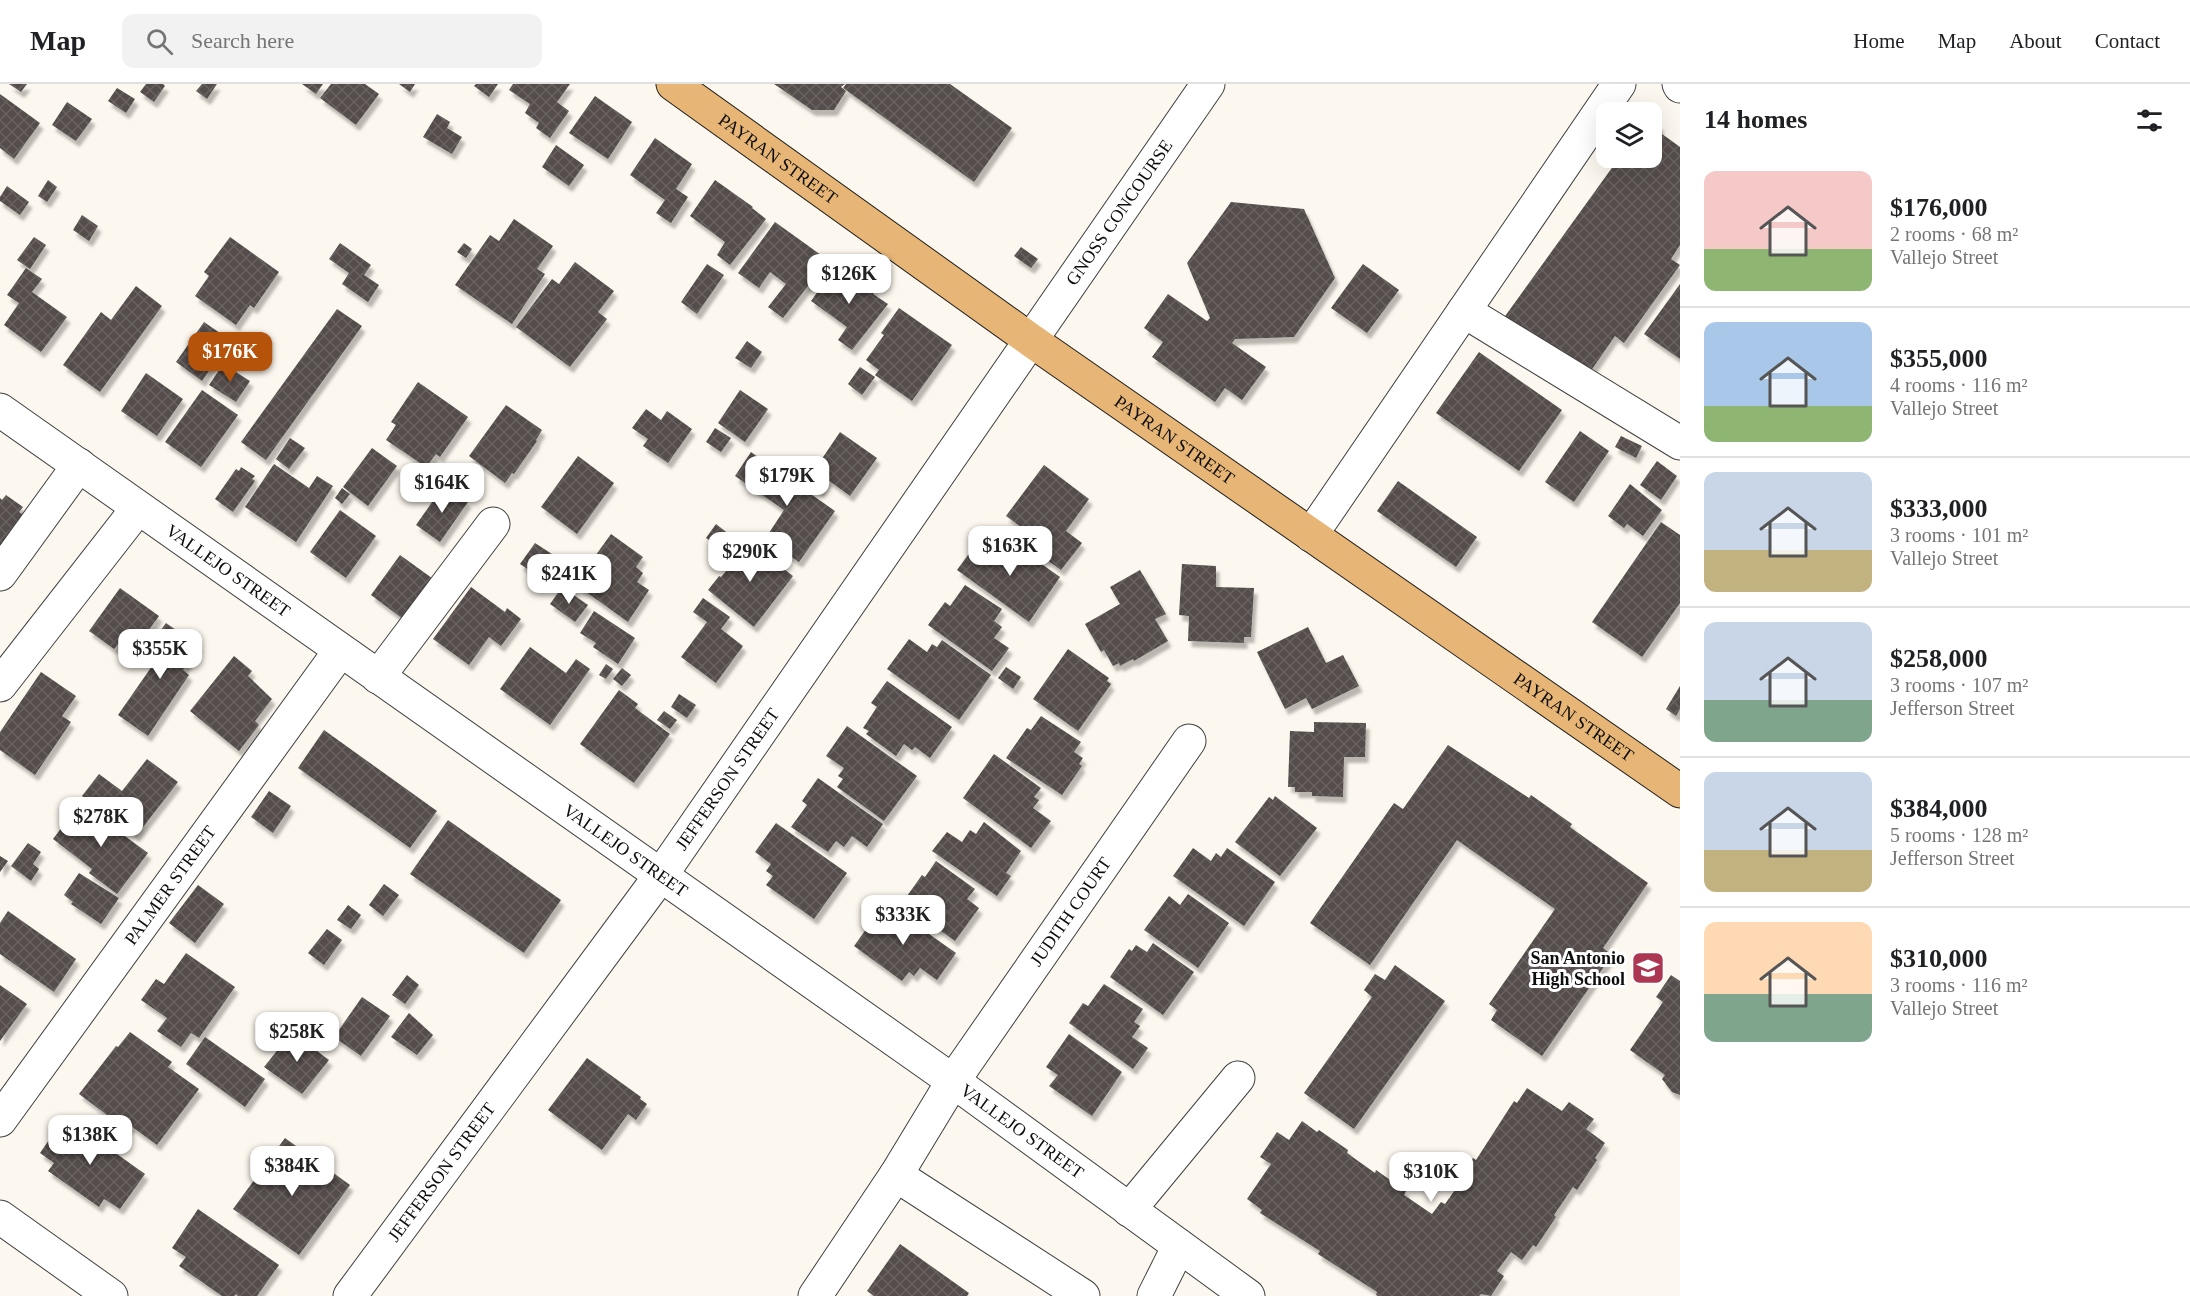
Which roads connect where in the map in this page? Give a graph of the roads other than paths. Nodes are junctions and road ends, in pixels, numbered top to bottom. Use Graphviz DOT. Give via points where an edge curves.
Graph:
graph roads {
  1 [pos="673,84"];
  2 [pos="1208,84"];
  3 [pos="1619,84"];
  4 [pos="1464,310"];
  5 [pos="1032,341"];
  6 [pos="0,410"];
  7 [pos="1680,443"];
  8 [pos="79,465"];
  9 [pos="138,508"];
  10 [pos="493,524"];
  11 [pos="1311,535"];
  12 [pos="0,574"];
  13 [pos="340,651"];
  14 [pos="378,677"];
  15 [pos="0,685"];
  16 [pos="1189,741"];
  17 [pos="1680,790"];
  18 [pos="661,875"];
  19 [pos="1238,1078"];
  20 [pos="953,1081"];
  21 [pos="0,1120"];
  22 [pos="896,1175"];
  23 [pos="1129,1210"];
  24 [pos="0,1217"];
  25 [pos="1179,1246"];
  26 [pos="111,1296"];
  27 [pos="350,1296"];
  28 [pos="815,1296"];
  29 [pos="1083,1296"];
  30 [pos="1154,1296"];
  31 [pos="1248,1296"];
  1 -- 5 [label="main road, PAYRAN STREET"];
  2 -- 5 [label="street, GNOSS CONCOURSE"];
  3 -- 4 [label="street"];
  4 -- 7 [label="street"];
  4 -- 11 [label="street"];
  5 -- 11 [label="main road, PAYRAN STREET"];
  5 -- 18 [label="street, JEFFERSON STREET"];
  6 -- 8 [label="street, VALLEJO STREET"];
  8 -- 9 [label="street, VALLEJO STREET"];
  8 -- 12 [label="street"];
  9 -- 13 [label="street, VALLEJO STREET"];
  9 -- 15 [label="street"];
  10 -- 14 [label="street"];
  11 -- 17 [label="main road, PAYRAN STREET"];
  13 -- 14 [label="street, VALLEJO STREET"];
  13 -- 21 [label="street, PALMER STREET"];
  14 -- 18 [label="street, VALLEJO STREET"];
  16 -- 20 [label="street, JUDITH COURT"];
  18 -- 20 [label="street, VALLEJO STREET"];
  18 -- 27 [label="street, JEFFERSON STREET"];
  19 -- 23 [label="street"];
  20 -- 22 [label="street, JUDITH COURT"];
  20 -- 23 [label="street, VALLEJO STREET"];
  22 -- 28 [label="street, JUDITH COURT"];
  22 -- 29 [label="street"];
  23 -- 25 [label="street, VALLEJO STREET"];
  24 -- 26 [label="street"];
  25 -- 30 [label="street"];
  25 -- 31 [label="street, VALLEJO STREET"];
}
